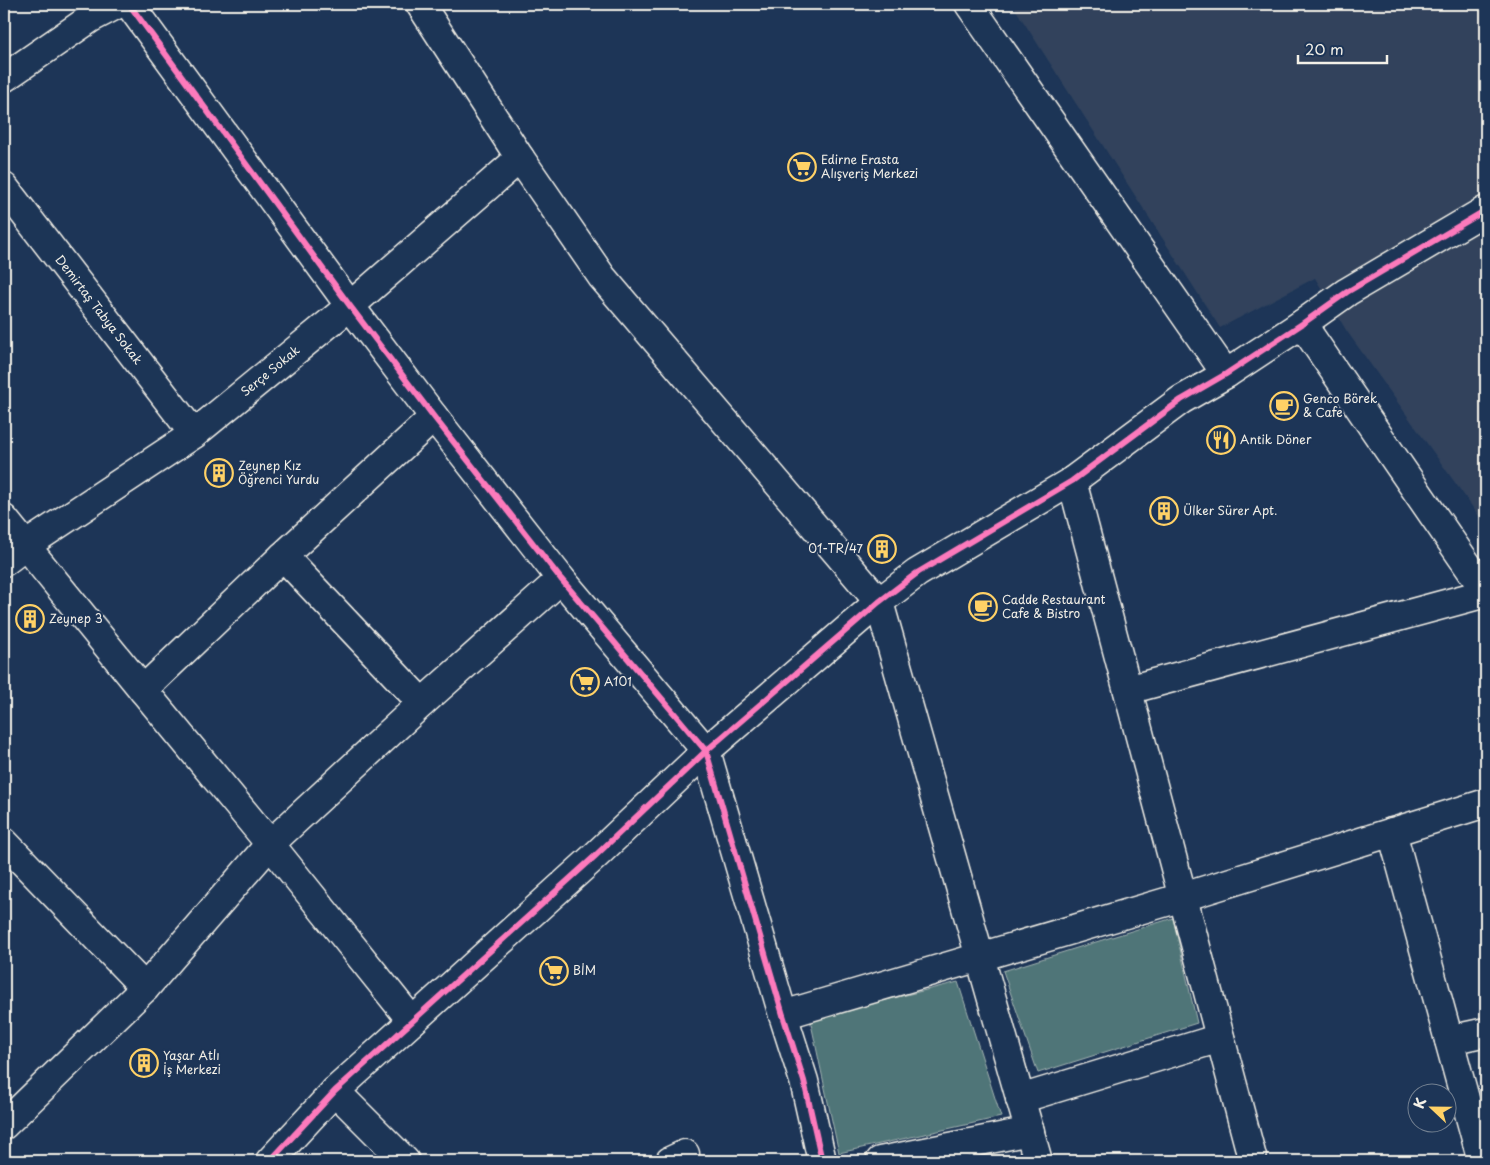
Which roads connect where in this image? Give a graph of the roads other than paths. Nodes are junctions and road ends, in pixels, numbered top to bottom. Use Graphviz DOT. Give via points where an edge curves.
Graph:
graph roads {
  1 [pos="118,4"];
  2 [pos="129,4"];
  3 [pos="420,4"];
  4 [pos="969,4"];
  5 [pos="7,70"];
  6 [pos="520,158"];
  7 [pos="4,187"];
  8 [pos="1486,210"];
  9 [pos="350,306"];
  10 [pos="1302,324"];
  11 [pos="1226,374"];
  12 [pos="434,416"];
  13 [pos="194,434"];
  14 [pos="1072,481"];
  15 [pos="4,519"];
  16 [pos="14,554"];
  17 [pos="283,556"];
  18 [pos="561,579"];
  19 [pos="1486,593"];
  20 [pos="879,602"];
  21 [pos="143,690"];
  22 [pos="1128,690"];
  23 [pos="422,703"];
  24 [pos="706,751"];
  25 [pos="1486,803"];
  26 [pos="1392,832"];
  27 [pos="4,842"];
  28 [pos="270,844"];
  29 [pos="1183,897"];
  30 [pos="980,957"];
  31 [pos="145,988"];
  32 [pos="783,1015"];
  33 [pos="412,1021"];
  34 [pos="1486,1032"];
  35 [pos="1220,1038"];
  36 [pos="1449,1040"];
  37 [pos="336,1091"];
  38 [pos="1020,1098"];
  39 [pos="4,1125"];
  40 [pos="1030,1131"];
  41 [pos="270,1161"];
  42 [pos="405,1161"];
  43 [pos="822,1161"];
  44 [pos="880,1161"];
  45 [pos="1038,1161"];
  46 [pos="1253,1161"];
  47 [pos="1482,1161"];
  1 -- 5 [label="street"];
  2 -- 9 [label="street"];
  3 -- 6 [label="street"];
  4 -- 11 [label="street"];
  6 -- 9 [label="street, Serçe Sokak"];
  6 -- 20 [label="street" via="602,277"];
  7 -- 13 [label="street, Demirtaş Tabya Sokak"];
  8 -- 10 [label="street" via="1347,292"];
  9 -- 12 [label="street"];
  9 -- 13 [label="street, Serçe Sokak"];
  10 -- 11 [label="street"];
  10 -- 19 [label="street"];
  11 -- 14 [label="street" via="1181,400"];
  12 -- 17 [label="street"];
  12 -- 18 [label="street"];
  13 -- 16 [label="street, Serçe Sokak"];
  14 -- 20 [label="street" via="917,573"];
  14 -- 22 [label="street"];
  15 -- 16 [label="street"];
  16 -- 21 [label="street"];
  17 -- 21 [label="street"];
  17 -- 23 [label="street"];
  18 -- 23 [label="street"];
  18 -- 24 [label="street"];
  19 -- 22 [label="street"];
  20 -- 24 [label="street"];
  20 -- 30 [label="street"];
  21 -- 28 [label="street"];
  22 -- 29 [label="street"];
  23 -- 28 [label="street"];
  24 -- 32 [label="street"];
  24 -- 33 [label="street"];
  25 -- 26 [label="street"];
  26 -- 29 [label="street"];
  26 -- 36 [label="street"];
  27 -- 31 [label="street"];
  28 -- 31 [label="street"];
  28 -- 33 [label="street"];
  29 -- 30 [label="street"];
  29 -- 35 [label="street"];
  30 -- 32 [label="street"];
  30 -- 38 [label="street"];
  31 -- 39 [label="street"];
  32 -- 43 [label="street" via="804,1081"];
  33 -- 37 [label="street"];
  34 -- 36 [label="street"];
  35 -- 38 [label="street"];
  35 -- 46 [label="street"];
  36 -- 47 [label="street"];
  37 -- 41 [label="street"];
  37 -- 42 [label="street"];
  38 -- 40 [label="street"];
  40 -- 44 [label="street"];
  40 -- 45 [label="street"];
}
